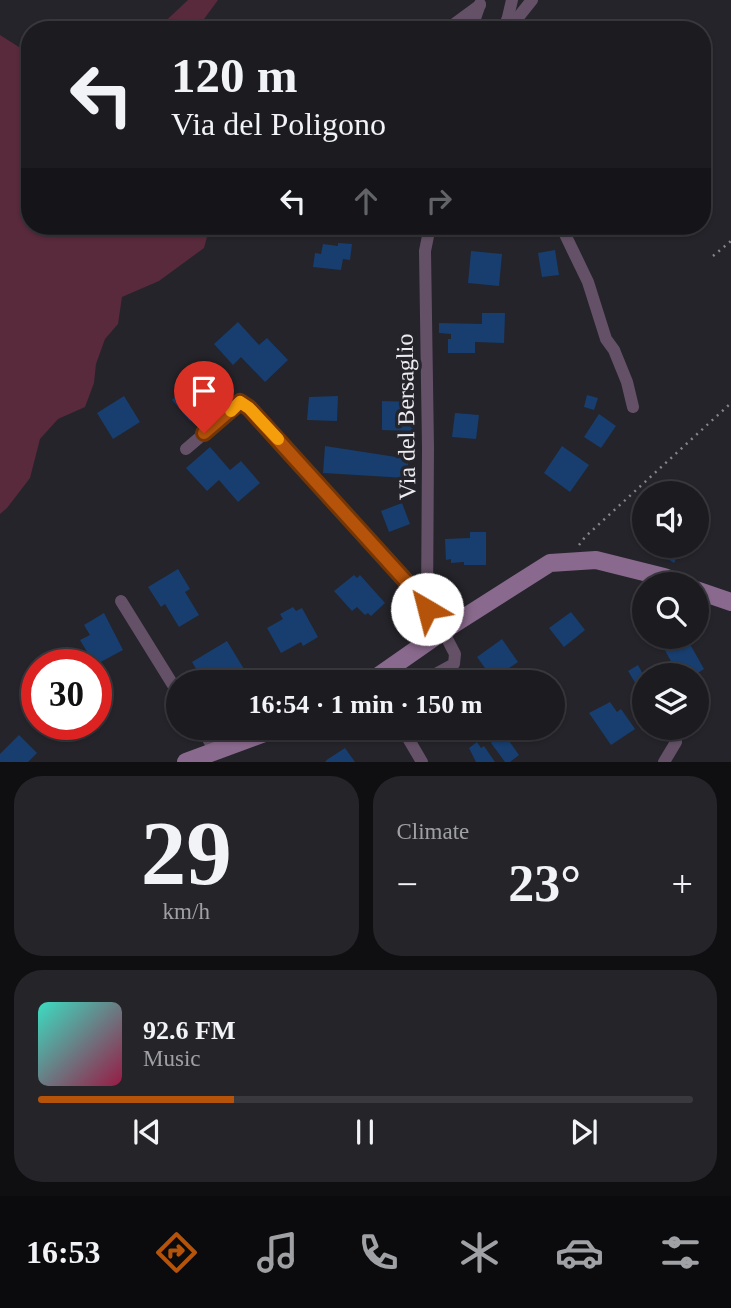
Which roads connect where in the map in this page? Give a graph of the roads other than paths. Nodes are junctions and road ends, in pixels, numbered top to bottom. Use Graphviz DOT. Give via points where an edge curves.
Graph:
graph roads {
  1 [pos="512,0"];
  2 [pos="532,0"];
  3 [pos="481,3"];
  4 [pos="458,21"];
  5 [pos="474,21"];
  6 [pos="507,21"];
  7 [pos="514,21"];
  8 [pos="428,235"];
  9 [pos="565,235"];
  10 [pos="633,407"];
  11 [pos="186,449"];
  12 [pos="644,572"];
  13 [pos="709,594"];
  14 [pos="121,601"];
  15 [pos="731,601"];
  16 [pos="427,609"];
  17 [pos="440,633"];
  18 [pos="387,670"];
  19 [pos="443,670"];
  20 [pos="166,674"];
  21 [pos="209,740"];
  22 [pos="244,740"];
  23 [pos="409,740"];
  24 [pos="676,742"];
  25 [pos="215,750"];
  26 [pos="186,762"];
  27 [pos="422,762"];
  28 [pos="664,762"];
  1 -- 6 [label="street"];
  2 -- 7 [label="street"];
  3 -- 4 [label="street"];
  3 -- 5 [label="street"];
  8 -- 16 [label="street, Via del Bersaglio"];
  9 -- 10 [label="street" via="588,282"];
  11 -- 16 [label="street" via="240,402"];
  12 -- 17 [label="street" via="596,560 550,563"];
  13 -- 15 [label="street"];
  14 -- 20 [label="street"];
  16 -- 17 [label="street"];
  17 -- 18 [label="street"];
  17 -- 19 [label="street" via="456,654 454,664"];
  21 -- 25 [label="street"];
  22 -- 25 [label="street"];
  23 -- 27 [label="street"];
  24 -- 28 [label="street"];
  25 -- 26 [label="street"];
}
